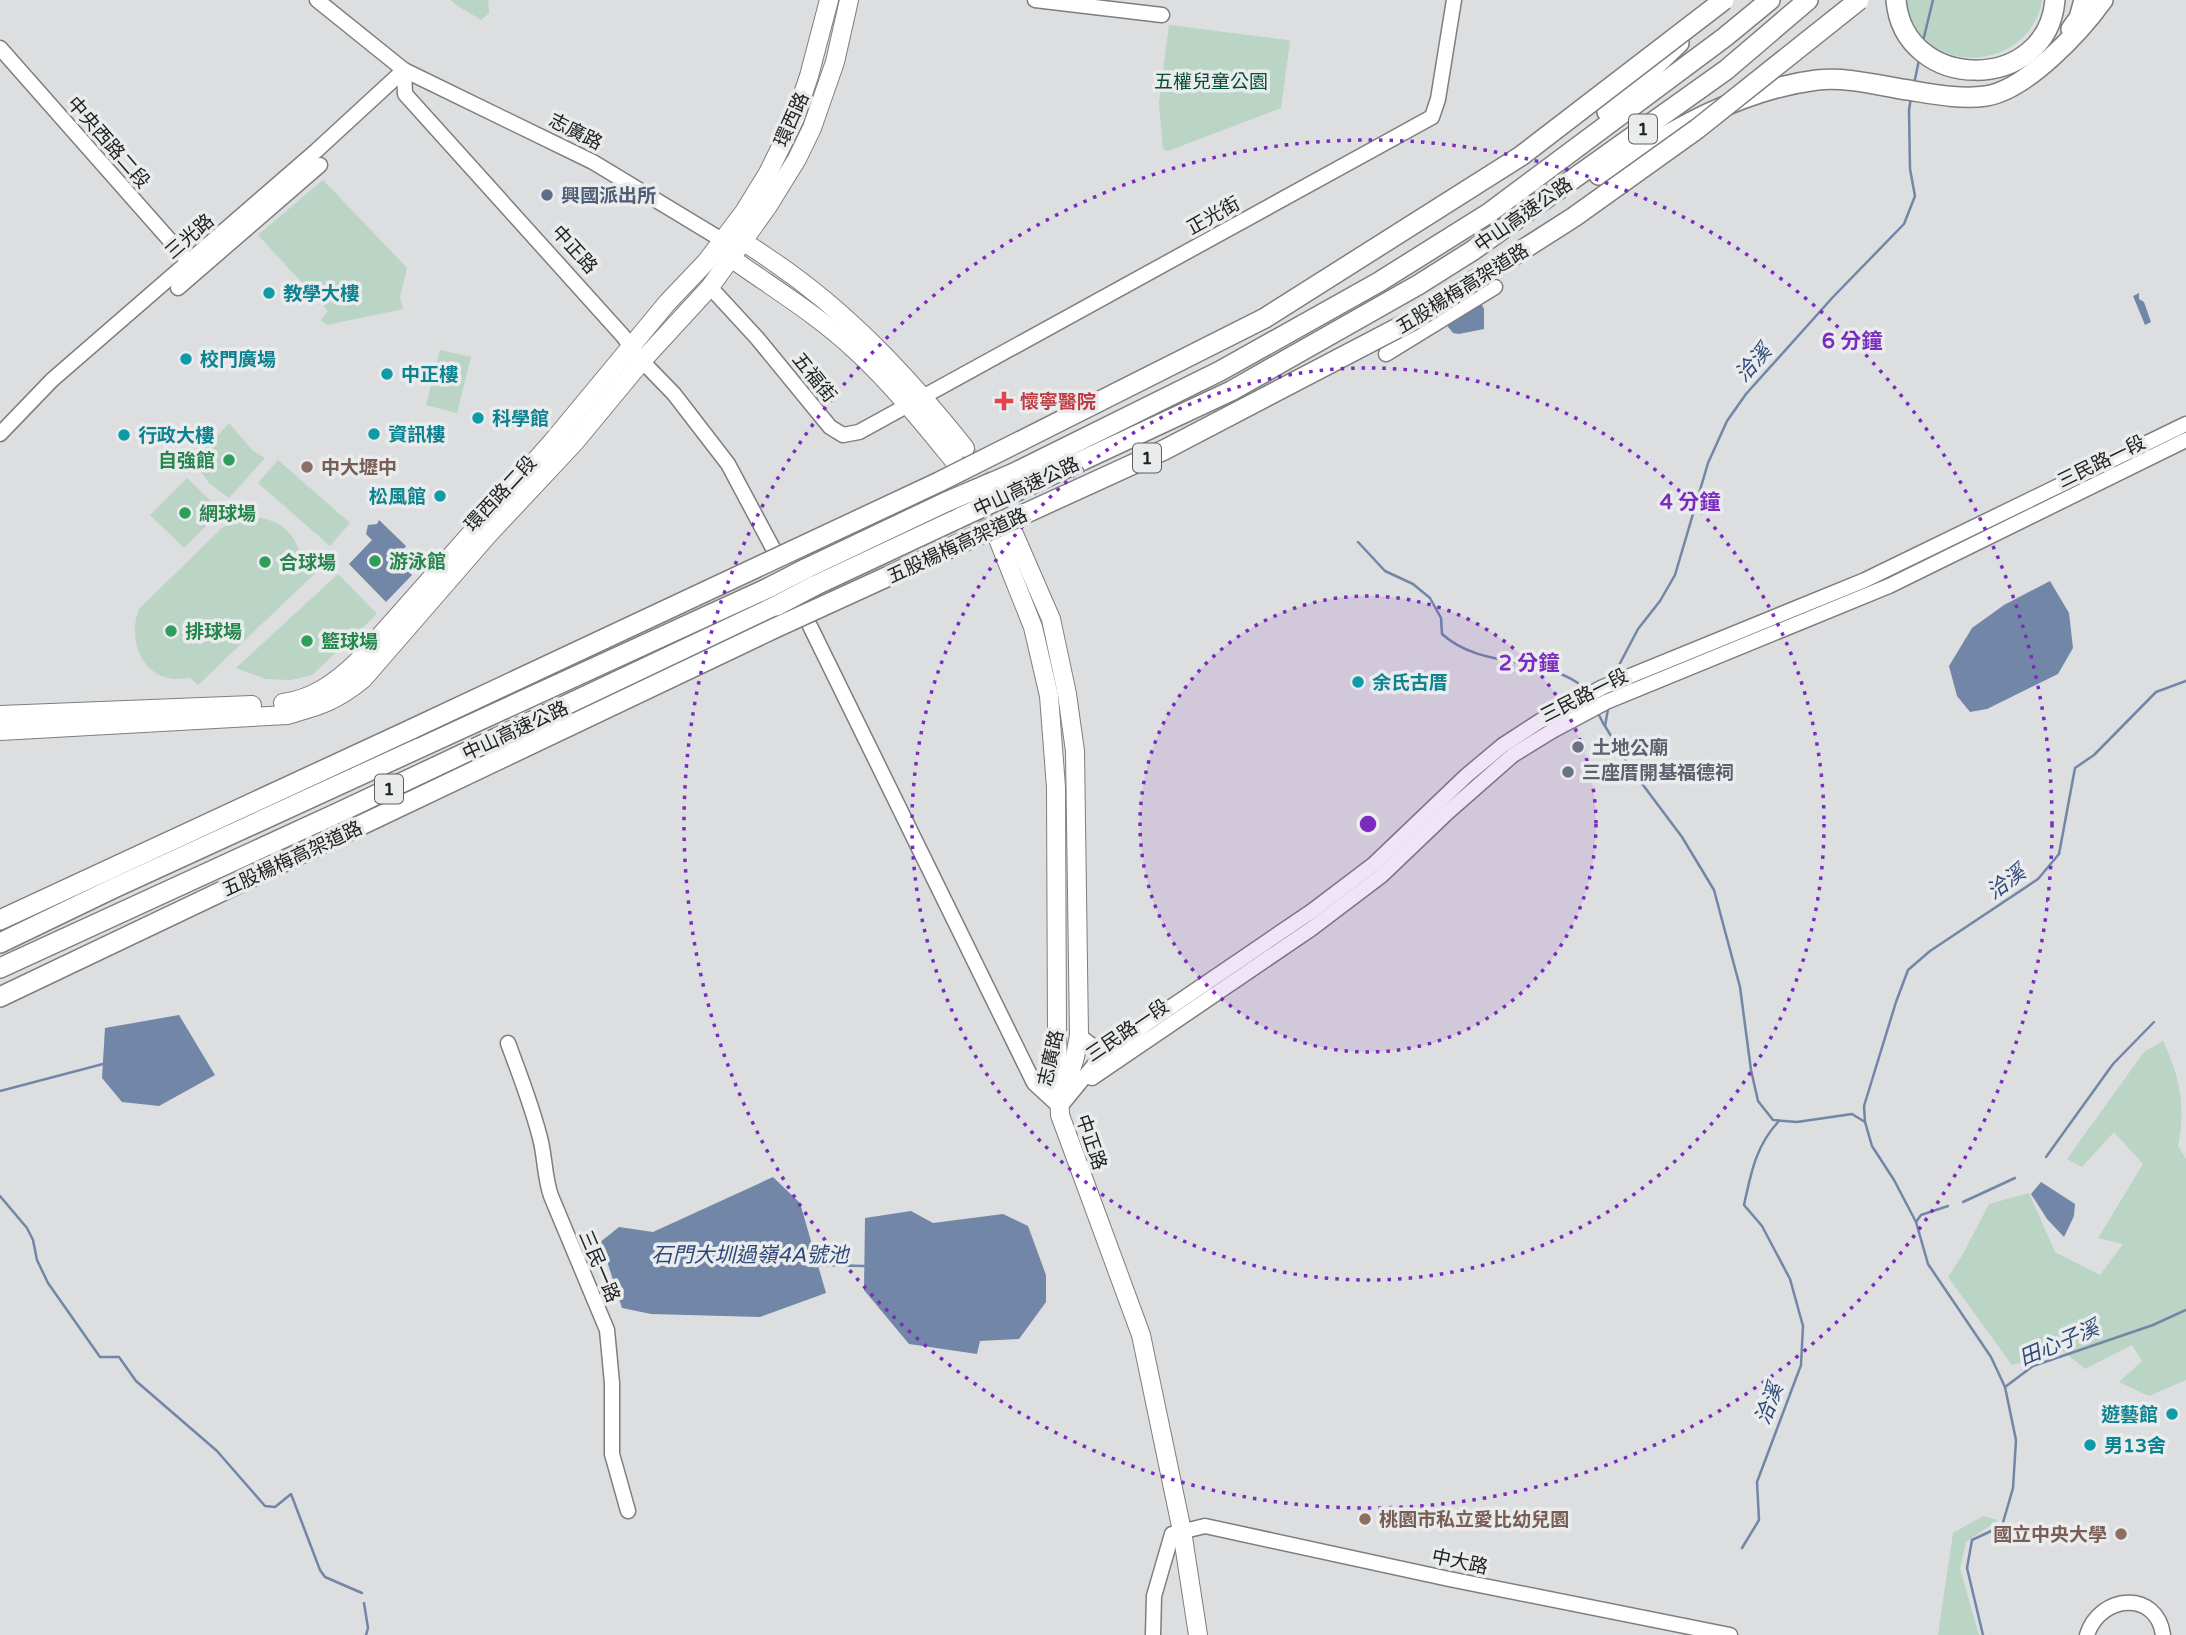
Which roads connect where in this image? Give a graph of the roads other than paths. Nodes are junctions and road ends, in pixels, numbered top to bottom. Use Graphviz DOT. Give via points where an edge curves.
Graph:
graph roads {
  1 [pos="317,0"];
  2 [pos="829,0"];
  3 [pos="849,0"];
  4 [pos="1035,0"];
  5 [pos="1454,0"];
  6 [pos="1724,0"];
  7 [pos="1770,0"];
  8 [pos="1808,0"];
  9 [pos="1859,0"];
  10 [pos="1896,0"];
  11 [pos="2055,0"];
  12 [pos="2084,0"];
  13 [pos="2103,0"];
  14 [pos="1162,15"];
  15 [pos="0,48"];
  16 [pos="2050,58"];
  17 [pos="404,70"];
  18 [pos="320,165"];
  19 [pos="1489,213"];
  20 [pos="722,240"];
  21 [pos="743,241"];
  22 [pos="1472,251"];
  23 [pos="731,258"];
  24 [pos="188,262"];
  25 [pos="709,287"];
  26 [pos="1495,287"];
  27 [pos="178,288"];
  28 [pos="631,345"];
  29 [pos="1386,354"];
  30 [pos="642,361"];
  31 [pos="916,401"];
  32 [pos="2186,424"];
  33 [pos="0,434"];
  34 [pos="2186,440"];
  35 [pos="960,455"];
  36 [pos="1017,482"];
  37 [pos="776,554"];
  38 [pos="809,578"];
  39 [pos="810,626"];
  40 [pos="1603,687"];
  41 [pos="1606,702"];
  42 [pos="0,715"];
  43 [pos="0,731"];
  44 [pos="0,920"];
  45 [pos="0,943"];
  46 [pos="0,968"];
  47 [pos="0,997"];
  48 [pos="1079,1035"];
  49 [pos="508,1043"];
  50 [pos="1115,1048"];
  51 [pos="1060,1107"];
  52 [pos="628,1511"];
  53 [pos="1182,1531"];
  54 [pos="1153,1635"];
  55 [pos="1198,1635"];
  56 [pos="1693,1635"];
  57 [pos="1731,1635"];
  58 [pos="2087,1635"];
  59 [pos="2163,1635"];
  1 -- 17 [label="street"];
  2 -- 20 [label="main road, 環西路" via="809,76 786,138 744,212"];
  3 -- 21 [label="main road, 環西路" via="835,62 812,128"];
  4 -- 14 [label="street"];
  5 -- 31 [label="street, 正光街" via="1432,117"];
  6 -- 19 [label="highway" via="1605,114"];
  6 -- 44 [label="highway, 1, bridge" via="1521,156 1265,318 927,487"];
  7 -- 19 [label="highway, 中山高速公路 / 1"];
  8 -- 22 [label="highway, 中山高速公路 / 1" via="1726,70"];
  9 -- 47 [label="highway, 五股楊梅高架道路 / 1, bridge" via="1697,129 1574,217 1411,321 1164,450 775,628"];
  10 -- 11 [label="highway" via="1908,35 1926,54 1949,67 1975,72 2001,68 2025,55 2043,36"];
  12 -- 16 [label="highway" via="2079,18"];
  13 -- 16 [label="highway"];
  15 -- 24 [label="street, 中央西路二段"];
  16 -- 22 [label="highway" via="2022,82 1988,96 1947,96 1852,80 1771,88 1682,124"];
  17 -- 20 [label="street, 志廣路" via="593,162"];
  17 -- 24 [label="street, 三光路"];
  17 -- 28 [label="street, 中正路" via="405,93"];
  18 -- 27 [label="street"];
  19 -- 36 [label="highway, 中山高速公路 / 1" via="1379,282"];
  20 -- 21 [label="main road, 志廣路"];
  20 -- 23 [label="main road"];
  20 -- 28 [label="main road, 環西路二段"];
  21 -- 23 [label="main road, 環西路二段"];
  21 -- 31 [label="main road" via="875,344"];
  22 -- 36 [label="highway, 中山高速公路 / 1" via="1231,391"];
  23 -- 25 [label="main road, 環西路二段"];
  23 -- 31 [label="main road" via="817,318"];
  24 -- 33 [label="street, 三光路" via="52,380"];
  25 -- 30 [label="main road, 環西路二段"];
  25 -- 31 [label="street, 五福街" via="830,427 843,435 859,432"];
  26 -- 29 [label="street"];
  28 -- 30 [label="street, 中正路"];
  28 -- 42 [label="main road, 環西路二段" via="552,442 357,662 326,688 287,703"];
  30 -- 37 [label="street, 中正路" via="728,464"];
  30 -- 43 [label="main road, 環西路二段" via="363,680 341,697 287,715"];
  31 -- 35 [label="main road"];
  32 -- 40 [label="street, 三民路一段" via="1865,580"];
  34 -- 41 [label="street, 三民路一段" via="1889,586"];
  36 -- 38 [label="highway, 中山高速公路 / 1, bridge" via="957,519"];
  36 -- 38 [label="highway, 中山高速公路 / 1, bridge" via="946,502"];
  38 -- 45 [label="highway, 中山高速公路 / 1, bridge" via="768,588"];
  38 -- 46 [label="highway, 中山高速公路 / 1, bridge" via="776,606"];
  39 -- 51 [label="street, 中正路" via="1034,1083"];
  40 -- 41 [label="street"];
  40 -- 50 [label="street, 三民路一段" via="1503,745 1374,864"];
  41 -- 51 [label="street, 三民路一段" via="1513,755 1381,876 1311,929 1096,1074"];
  48 -- 50 [label="street" via="1092,1046"];
  48 -- 51 [label="main road, 志廣路"];
  48 -- 51 [label="main road, 志廣路" via="1076,751 1051,619 1006,536 1049,696 1056,787"];
  49 -- 52 [label="street, 三民一路" via="530,1102 551,1196 607,1330 612,1454"];
  50 -- 51 [label="street, 三民路一段" via="1095,1064"];
  51 -- 53 [label="main road, 中正路" via="1074,1158 1141,1335"];
  53 -- 54 [label="street" via="1172,1534 1154,1596"];
  53 -- 55 [label="main road, 中正路"];
  53 -- 56 [label="street"];
  53 -- 57 [label="street, 中大路" via="1205,1526"];
  58 -- 59 [label="street" via="2099,1612 2123,1602 2150,1611 2160,1622"];
}
